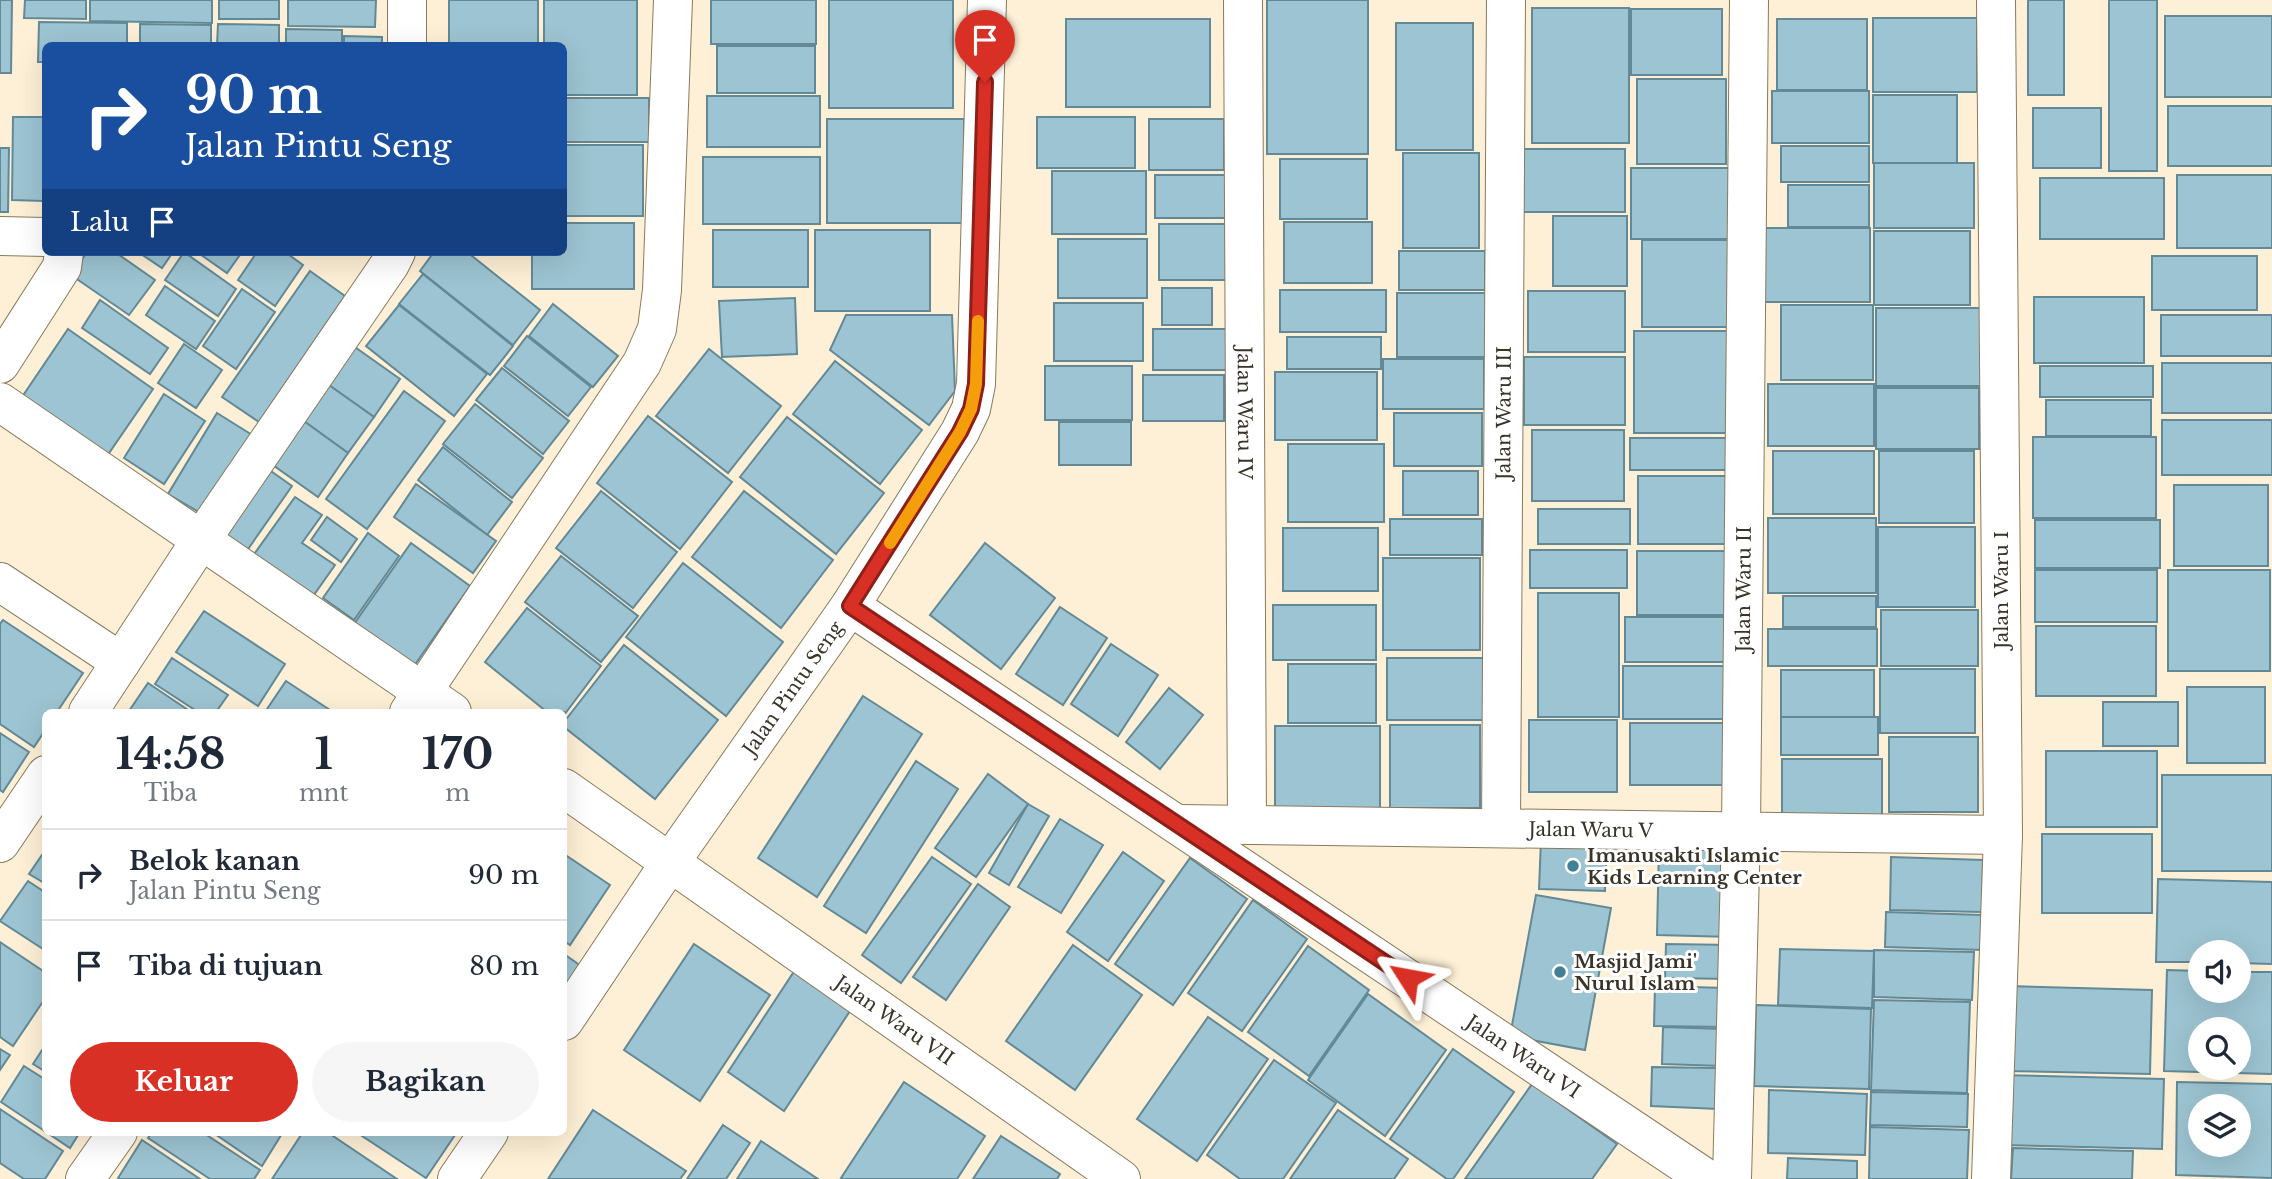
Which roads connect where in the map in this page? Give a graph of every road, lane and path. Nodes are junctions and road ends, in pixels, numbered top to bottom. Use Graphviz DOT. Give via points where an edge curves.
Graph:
graph roads {
  1 [pos="407,0"];
  2 [pos="673,0"];
  3 [pos="987,0"];
  4 [pos="1243,0"];
  5 [pos="1506,0"];
  6 [pos="1749,0"];
  7 [pos="1996,0"];
  8 [pos="407,42"];
  9 [pos="0,236"];
  10 [pos="42,237"];
  11 [pos="63,256"];
  12 [pos="394,256"];
  13 [pos="0,364"];
  14 [pos="0,402"];
  15 [pos="201,540"];
  16 [pos="0,582"];
  17 [pos="850,606"];
  18 [pos="121,662"];
  19 [pos="428,706"];
  20 [pos="90,709"];
  21 [pos="42,781"];
  22 [pos="567,790"];
  23 [pos="1178,824"];
  24 [pos="1247,825"];
  25 [pos="1501,828"];
  26 [pos="1741,831"];
  27 [pos="2003,835"];
  28 [pos="0,843"];
  29 [pos="671,861"];
  30 [pos="567,1017"];
  31 [pos="115,1136"];
  32 [pos="487,1136"];
  33 [pos="465,1176"];
  34 [pos="85,1179"];
  35 [pos="1121,1179"];
  36 [pos="1707,1179"];
  37 [pos="1732,1179"];
  38 [pos="1992,1179"];
  1 -- 8 [label="street"];
  2 -- 19 [label="street" via="657,329 642,363"];
  3 -- 17 [label="street, Jalan Pintu Seng" via="976,384 971,409"];
  4 -- 24 [label="street, Jalan Waru IV"];
  5 -- 25 [label="street, Jalan Waru III"];
  6 -- 26 [label="street, Jalan Waru II"];
  7 -- 27 [label="street, Jalan Waru I"];
  9 -- 10 [label="street"];
  11 -- 13 [label="street" via="62,267"];
  12 -- 15 [label="street"];
  14 -- 15 [label="street"];
  15 -- 18 [label="street"];
  15 -- 19 [label="street"];
  16 -- 18 [label="street"];
  17 -- 23 [label="street, Jalan Waru VI"];
  17 -- 29 [label="street, Jalan Pintu Seng"];
  18 -- 20 [label="street"];
  21 -- 28 [label="street"];
  22 -- 29 [label="street, Jalan Waru VII"];
  23 -- 24 [label="street, Jalan Waru V"];
  23 -- 36 [label="street, Jalan Waru VI"];
  24 -- 25 [label="street, Jalan Waru V"];
  25 -- 26 [label="street, Jalan Waru V"];
  26 -- 27 [label="street, Jalan Waru V"];
  26 -- 37 [label="street, Jalan Waru II"];
  27 -- 38 [label="street, Jalan Waru I"];
  29 -- 30 [label="street, Jalan Pintu Seng"];
  29 -- 35 [label="street, Jalan Waru VII"];
  31 -- 34 [label="street"];
  32 -- 33 [label="street"];
}
